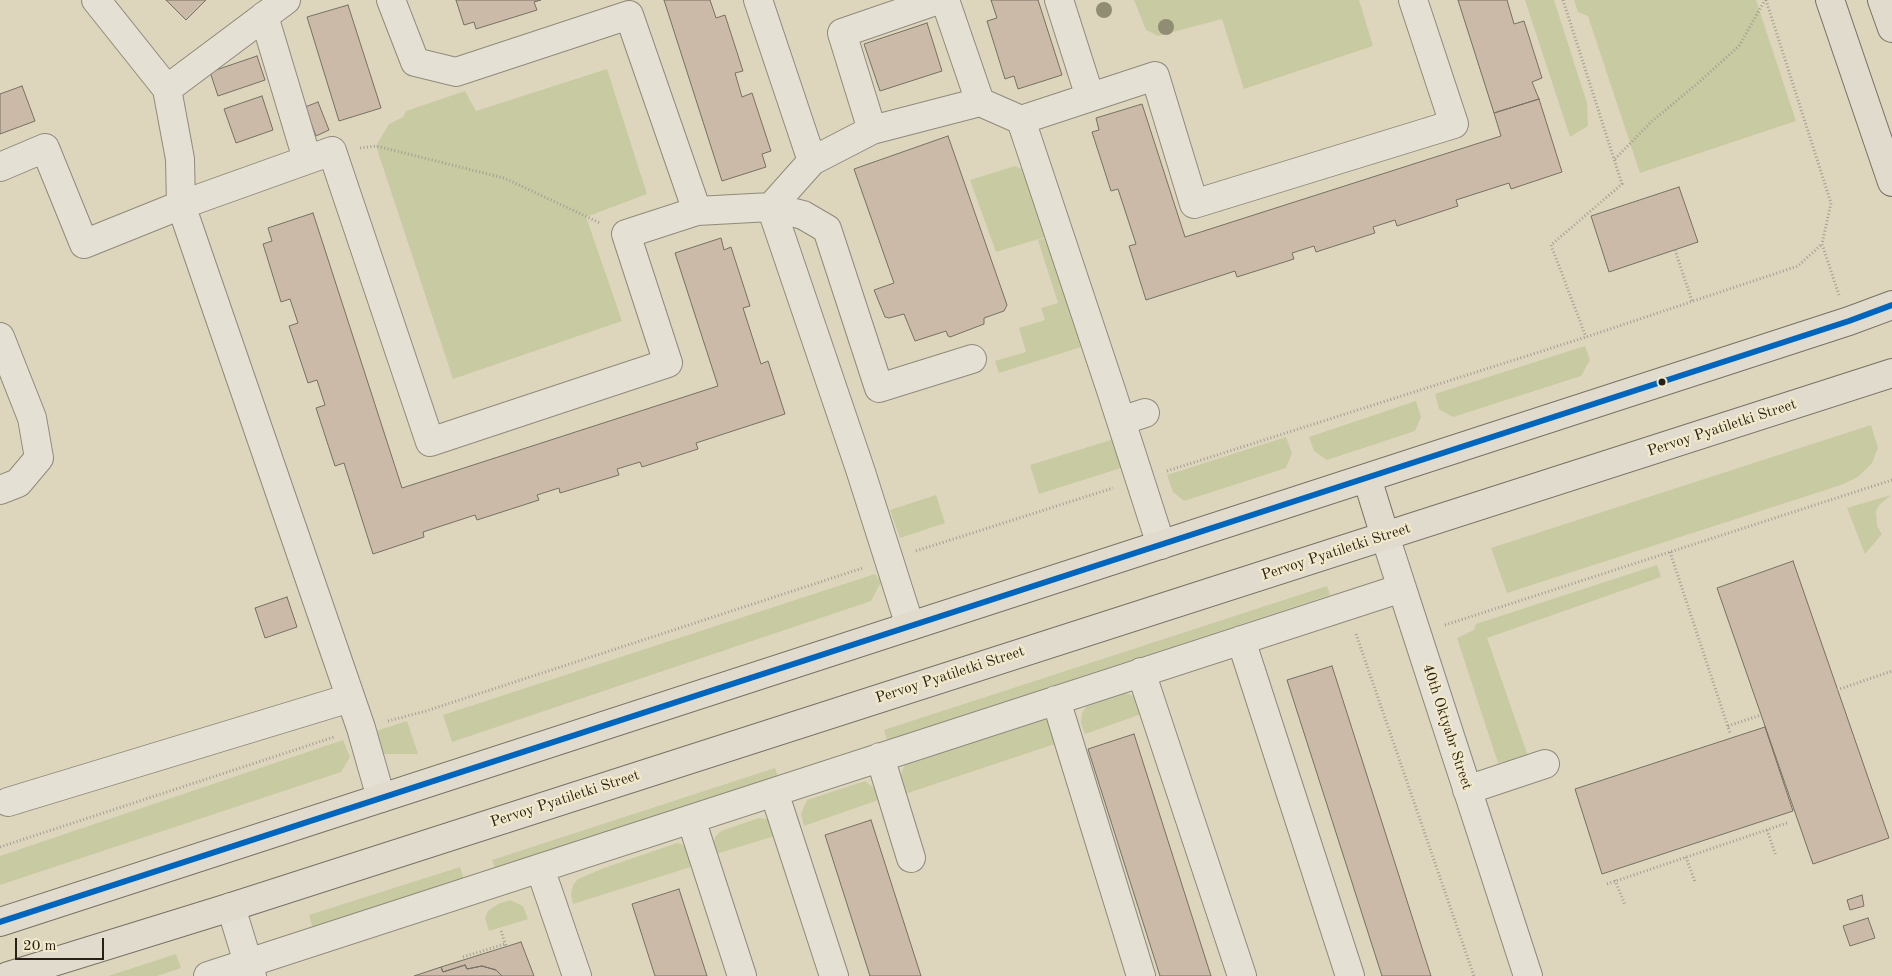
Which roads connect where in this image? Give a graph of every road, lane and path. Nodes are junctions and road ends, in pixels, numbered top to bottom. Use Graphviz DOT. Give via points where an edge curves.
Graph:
graph roads {
  1 [pos="96,0"];
  2 [pos="286,0"];
  3 [pos="391,0"];
  4 [pos="758,0"];
  5 [pos="938,0"];
  6 [pos="945,0"];
  7 [pos="1059,0"];
  8 [pos="1413,0"];
  9 [pos="1563,0"];
  10 [pos="1765,0"];
  11 [pos="1830,0"];
  12 [pos="1882,0"];
  13 [pos="264,16"];
  14 [pos="1892,28"];
  15 [pos="167,89"];
  16 [pos="1090,97"];
  17 [pos="980,102"];
  18 [pos="1021,120"];
  19 [pos="872,130"];
  20 [pos="320,155"];
  21 [pos="1615,158"];
  22 [pos="812,161"];
  23 [pos="0,167"];
  24 [pos="1892,182"];
  25 [pos="181,205"];
  26 [pos="771,207"];
  27 [pos="697,211"];
  28 [pos="626,234"];
  29 [pos="1675,250"];
  30 [pos="1839,295"];
  31 [pos="1692,301"];
  32 [pos="1892,305"];
  33 [pos="1586,336"];
  34 [pos="0,337"];
  35 [pos="972,358"];
  36 [pos="1892,374"];
  37 [pos="1367,478"];
  38 [pos="1892,480"];
  39 [pos="0,490"];
  40 [pos="1385,536"];
  41 [pos="1160,545"];
  42 [pos="1670,552"];
  43 [pos="1402,588"];
  44 [pos="1347,605"];
  45 [pos="910,626"];
  46 [pos="1441,626"];
  47 [pos="1241,640"];
  48 [pos="1142,672"];
  49 [pos="1892,672"];
  50 [pos="1837,690"];
  51 [pos="350,698"];
  52 [pos="1056,700"];
  53 [pos="1761,716"];
  54 [pos="1728,726"];
  55 [pos="1730,733"];
  56 [pos="880,757"];
  57 [pos="1545,764"];
  58 [pos="1467,790"];
  59 [pos="774,792"];
  60 [pos="381,798"];
  61 [pos="8,802"];
  62 [pos="690,819"];
  63 [pos="1787,823"];
  64 [pos="1767,830"];
  65 [pos="1776,856"];
  66 [pos="1686,857"];
  67 [pos="912,858"];
  68 [pos="540,868"];
  69 [pos="1615,880"];
  70 [pos="1695,882"];
  71 [pos="1607,884"];
  72 [pos="1625,905"];
  73 [pos="230,906"];
  74 [pos="0,922"];
  75 [pos="501,931"];
  76 [pos="463,957"];
  77 [pos="250,970"];
  78 [pos="8,976"];
  79 [pos="208,976"];
  80 [pos="577,976"];
  81 [pos="742,976"];
  82 [pos="834,976"];
  83 [pos="1141,976"];
  84 [pos="1242,976"];
  85 [pos="1350,976"];
  86 [pos="1474,976"];
  87 [pos="1528,976"];
  1 -- 15 [label="street"];
  2 -- 13 [label="street"];
  3 -- 27 [label="street" via="415,62 456,72 629,15"];
  4 -- 22 [label="street"];
  5 -- 19 [label="street" via="842,32"];
  6 -- 17 [label="street"];
  7 -- 16 [label="street"];
  8 -- 16 [label="street" via="1454,124 1194,204 1155,76"];
  9 -- 21 [label="path"];
  10 -- 21 [label="path" via="1739,46 1651,122"];
  10 -- 30 [label="path" via="1831,203 1822,244"];
  11 -- 24 [label="main road"];
  12 -- 14 [label="main road"];
  13 -- 15 [label="street"];
  13 -- 20 [label="street"];
  15 -- 25 [label="street" via="180,160"];
  16 -- 18 [label="street"];
  17 -- 18 [label="street"];
  17 -- 19 [label="street"];
  18 -- 41 [label="street" via="1133,417"];
  19 -- 22 [label="street"];
  20 -- 25 [label="street"];
  20 -- 28 [label="path" via="376,146 504,178"];
  20 -- 28 [label="street" via="430,442 668,363"];
  21 -- 33 [label="path" via="1622,184 1551,245"];
  22 -- 26 [label="street"];
  23 -- 25 [label="street" via="44,148 84,244"];
  25 -- 51 [label="street"];
  26 -- 27 [label="street"];
  26 -- 35 [label="street" via="803,215 828,229 879,388"];
  26 -- 45 [label="street" via="863,517"];
  27 -- 28 [label="street"];
  29 -- 31 [label="path"];
  32 -- 37 [label="main road"];
  34 -- 39 [label="street" via="32,418 39,458 18,483"];
  36 -- 40 [label="main road, Pervoy Pyatiletki Street"];
  37 -- 40 [label="main road, 40th Oktyabr Street"];
  37 -- 41 [label="main road"];
  38 -- 42 [label="path"];
  40 -- 43 [label="street, 40th Oktyabr Street"];
  40 -- 73 [label="main road, Pervoy Pyatiletki Street"];
  41 -- 45 [label="main road"];
  42 -- 46 [label="path"];
  42 -- 54 [label="path"];
  43 -- 44 [label="street"];
  43 -- 58 [label="street, 40th Oktyabr Street"];
  44 -- 47 [label="street"];
  44 -- 86 [label="path"];
  45 -- 60 [label="main road"];
  47 -- 48 [label="street"];
  47 -- 85 [label="street"];
  48 -- 52 [label="street"];
  48 -- 84 [label="street"];
  49 -- 50 [label="path"];
  51 -- 60 [label="street"];
  51 -- 61 [label="street"];
  52 -- 56 [label="street"];
  52 -- 83 [label="street"];
  53 -- 54 [label="path"];
  54 -- 55 [label="path"];
  56 -- 59 [label="street"];
  56 -- 67 [label="street"];
  57 -- 58 [label="street"];
  58 -- 87 [label="street, 40th Oktyabr Street"];
  59 -- 62 [label="street"];
  59 -- 82 [label="street"];
  60 -- 74 [label="main road"];
  62 -- 68 [label="street"];
  62 -- 81 [label="street"];
  63 -- 64 [label="path"];
  64 -- 65 [label="path"];
  64 -- 66 [label="path"];
  66 -- 69 [label="path"];
  66 -- 70 [label="path"];
  68 -- 77 [label="street"];
  68 -- 80 [label="street"];
  69 -- 71 [label="path"];
  69 -- 72 [label="path"];
  73 -- 77 [label="street"];
  73 -- 78 [label="main road, Pervoy Pyatiletki Street"];
  75 -- 76 [label="path" via="505,945"];
  77 -- 79 [label="street"];
}
